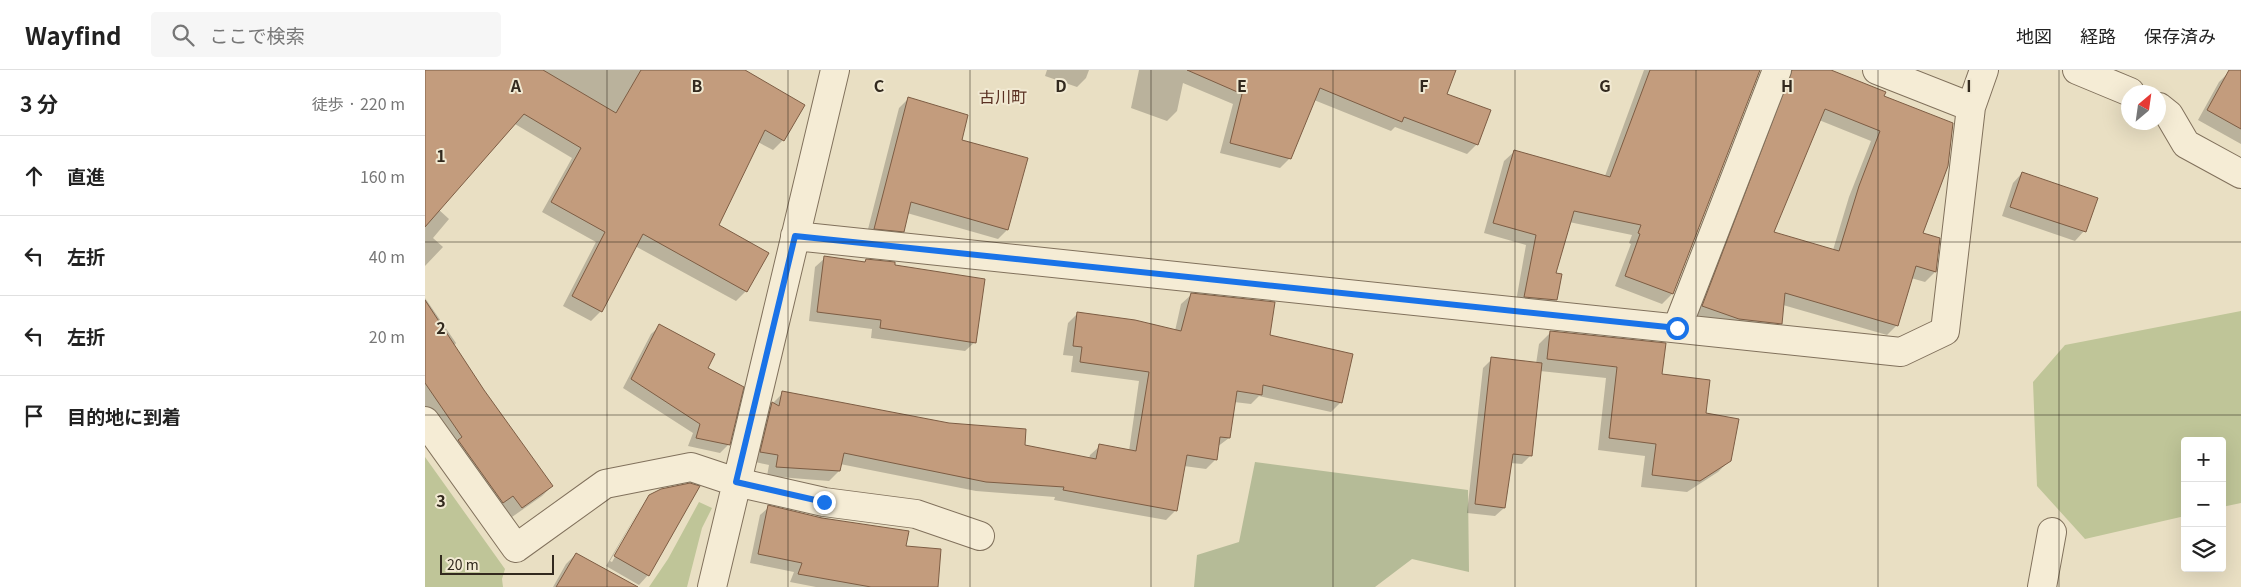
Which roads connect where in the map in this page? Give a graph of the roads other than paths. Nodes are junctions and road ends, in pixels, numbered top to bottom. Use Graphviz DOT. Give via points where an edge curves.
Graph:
graph roads {
  1 [pos="835,70"];
  2 [pos="1777,70"];
  3 [pos="1877,70"];
  4 [pos="1984,70"];
  5 [pos="2077,70"];
  6 [pos="2121,88"];
  7 [pos="1971,107"];
  8 [pos="2166,113"];
  9 [pos="2241,174"];
  10 [pos="795,236"];
  11 [pos="1677,328"];
  12 [pos="425,421"];
  13 [pos="736,482"];
  14 [pos="2053,532"];
  15 [pos="980,536"];
  16 [pos="712,587"];
  17 [pos="2041,587"];
  1 -- 10 [label="street"];
  2 -- 11 [label="street"];
  3 -- 7 [label="street"];
  4 -- 7 [label="street"];
  5 -- 6 [label="street"];
  7 -- 11 [label="street" via="1945,331 1901,352"];
  8 -- 9 [label="street" via="2185,144"];
  10 -- 11 [label="street"];
  10 -- 13 [label="street"];
  12 -- 13 [label="street" via="516,548 605,484 691,467"];
  13 -- 15 [label="street" via="824,502 916,514"];
  13 -- 16 [label="street"];
  14 -- 17 [label="street"];
}
